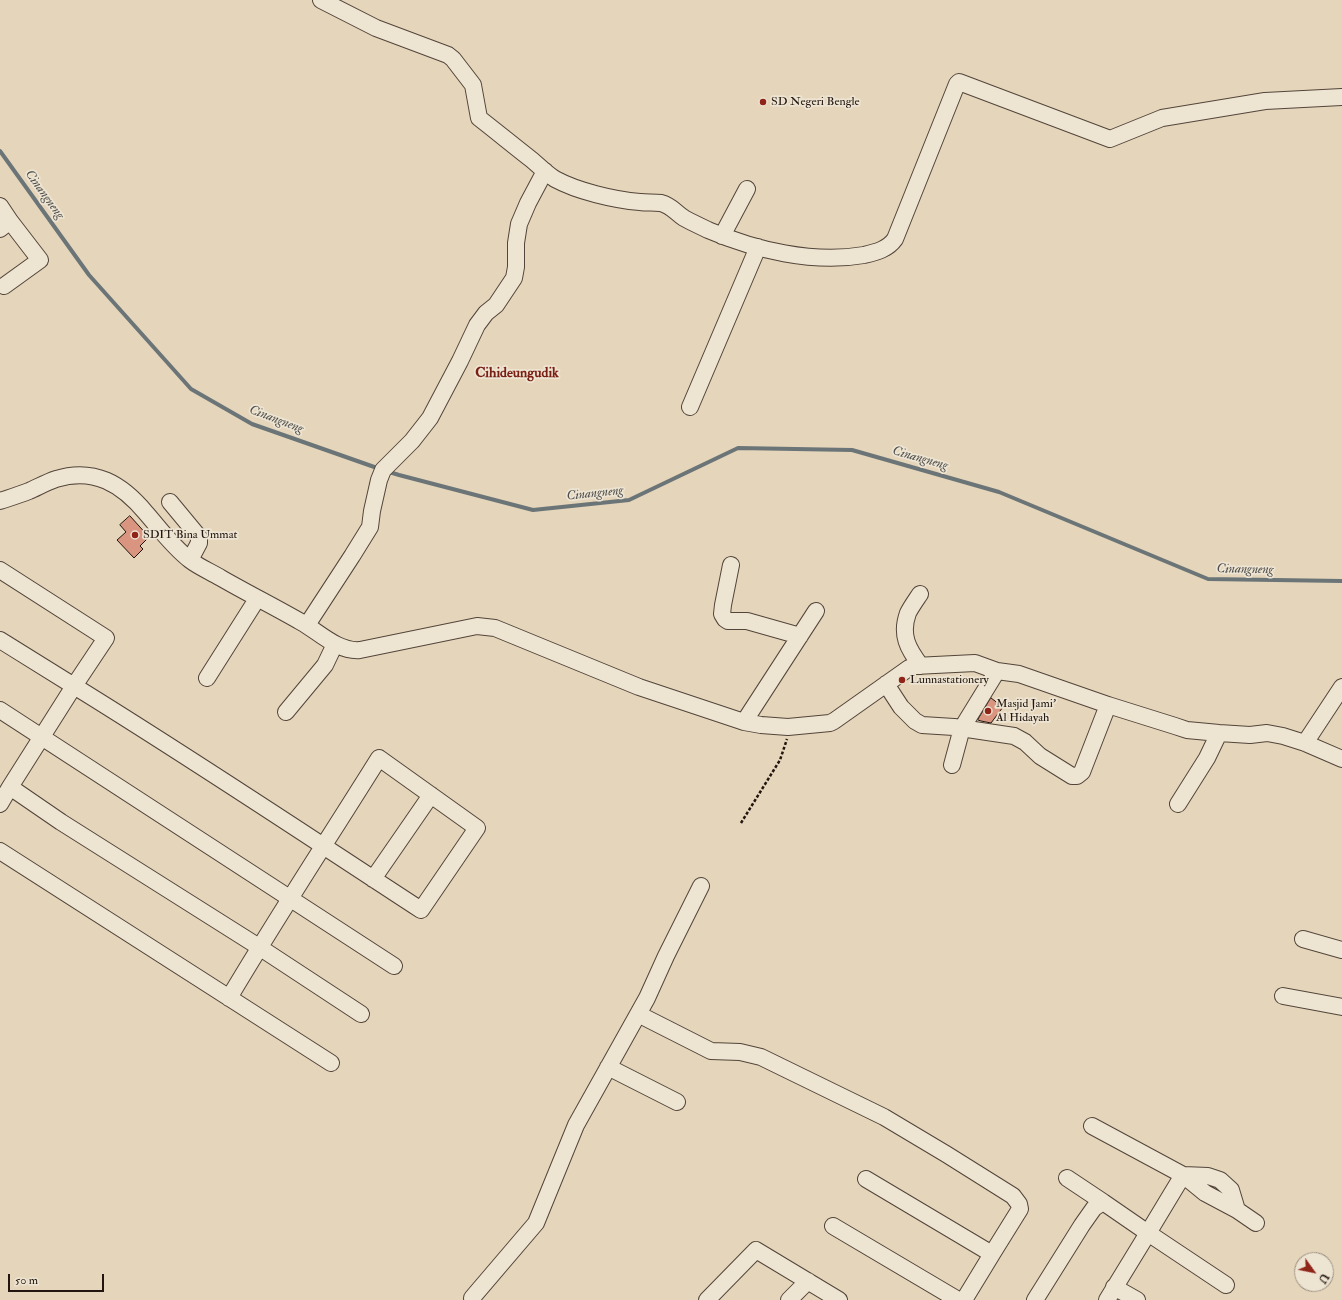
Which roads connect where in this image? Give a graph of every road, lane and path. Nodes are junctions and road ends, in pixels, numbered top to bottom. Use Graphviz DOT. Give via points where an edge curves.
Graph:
graph roads {
  1 [pos="321,0"];
  2 [pos="1342,97"];
  3 [pos="545,171"];
  4 [pos="747,189"];
  5 [pos="0,206"];
  6 [pos="5,225"];
  7 [pos="722,236"];
  8 [pos="758,247"];
  9 [pos="4,286"];
  10 [pos="690,407"];
  11 [pos="0,502"];
  12 [pos="170,502"];
  13 [pos="190,560"];
  14 [pos="732,565"];
  15 [pos="0,570"];
  16 [pos="920,594"];
  17 [pos="257,598"];
  18 [pos="816,611"];
  19 [pos="307,625"];
  20 [pos="800,636"];
  21 [pos="0,640"];
  22 [pos="335,644"];
  23 [pos="921,666"];
  24 [pos="997,671"];
  25 [pos="207,678"];
  26 [pos="886,684"];
  27 [pos="74,686"];
  28 [pos="1342,687"];
  29 [pos="1108,705"];
  30 [pos="0,710"];
  31 [pos="286,712"];
  32 [pos="744,722"];
  33 [pos="788,727"];
  34 [pos="962,728"];
  35 [pos="1219,733"];
  36 [pos="43,736"];
  37 [pos="1305,743"];
  38 [pos="1342,759"];
  39 [pos="952,765"];
  40 [pos="10,787"];
  41 [pos="430,795"];
  42 [pos="0,804"];
  43 [pos="1178,804"];
  44 [pos="742,823"];
  45 [pos="324,846"];
  46 [pos="0,852"];
  47 [pos="373,879"];
  48 [pos="701,886"];
  49 [pos="291,898"];
  50 [pos="1303,939"];
  51 [pos="259,947"];
  52 [pos="1342,950"];
  53 [pos="394,966"];
  54 [pos="1283,996"];
  55 [pos="229,998"];
  56 [pos="1342,1007"];
  57 [pos="361,1014"];
  58 [pos="638,1014"];
  59 [pos="331,1064"];
  60 [pos="608,1067"];
  61 [pos="677,1102"];
  62 [pos="1092,1126"];
  63 [pos="1183,1175"];
  64 [pos="1067,1178"];
  65 [pos="866,1179"];
  66 [pos="1103,1202"];
  67 [pos="1256,1223"];
  68 [pos="833,1226"];
  69 [pos="1148,1233"];
  70 [pos="992,1254"];
  71 [pos="808,1281"];
  72 [pos="1226,1285"];
  73 [pos="1110,1293"];
  74 [pos="472,1298"];
  75 [pos="706,1300"];
  76 [pos="789,1300"];
  77 [pos="839,1300"];
  78 [pos="958,1300"];
  79 [pos="964,1300"];
  80 [pos="1035,1300"];
  81 [pos="1137,1300"];
  1 -- 3 [label="street" via="376,28 453,58 473,86 479,118"];
  2 -- 8 [label="street" via="1265,101 1162,118 1108,139 960,82 892,244 873,253 840,258 818,258"];
  3 -- 7 [label="street" via="555,178 589,192 666,205 683,217"];
  3 -- 19 [label="street" via="519,224 514,278 496,305 477,325 430,418 412,441 383,470 370,526"];
  4 -- 7 [label="street"];
  5 -- 6 [label="street"];
  6 -- 9 [label="street" via="40,260"];
  7 -- 8 [label="street"];
  8 -- 10 [label="street"];
  11 -- 13 [label="street" via="54,479 74,475 92,476 115,485 134,500"];
  12 -- 13 [label="street" via="199,537 199,544"];
  13 -- 17 [label="street"];
  14 -- 20 [label="street" via="723,605 722,614 725,619 747,621"];
  15 -- 27 [label="street" via="106,638"];
  16 -- 23 [label="street" via="908,613 905,636 911,653"];
  17 -- 19 [label="street"];
  17 -- 25 [label="street"];
  18 -- 20 [label="street"];
  19 -- 22 [label="street"];
  20 -- 32 [label="street"];
  21 -- 27 [label="street"];
  22 -- 31 [label="street" via="325,665"];
  22 -- 32 [label="street" via="357,650 477,626 495,628 639,687"];
  23 -- 24 [label="street" via="975,663"];
  23 -- 26 [label="street" via="909,668"];
  24 -- 29 [label="street" via="1019,674"];
  24 -- 34 [label="street"];
  26 -- 33 [label="street" via="834,721"];
  26 -- 34 [label="street" via="901,707 915,721 922,725"];
  27 -- 36 [label="street"];
  27 -- 45 [label="street"];
  28 -- 37 [label="street"];
  29 -- 34 [label="street" via="1082,772 1077,776 1065,772 1014,736"];
  29 -- 35 [label="street" via="1187,730"];
  30 -- 36 [label="street"];
  32 -- 33 [label="street"];
  33 -- 44 [label="path" via="787,742 780,760"];
  34 -- 39 [label="street"];
  35 -- 37 [label="street" via="1267,733"];
  35 -- 43 [label="street" via="1207,758"];
  36 -- 40 [label="street"];
  36 -- 49 [label="street"];
  37 -- 38 [label="street"];
  40 -- 42 [label="street"];
  40 -- 51 [label="street"];
  41 -- 45 [label="street" via="379,758"];
  41 -- 47 [label="street"];
  41 -- 47 [label="street" via="477,828 422,910"];
  45 -- 47 [label="street"];
  45 -- 49 [label="street"];
  46 -- 55 [label="street"];
  48 -- 58 [label="street"];
  49 -- 51 [label="street"];
  49 -- 53 [label="street"];
  50 -- 52 [label="street"];
  51 -- 55 [label="street"];
  51 -- 57 [label="street"];
  54 -- 56 [label="street"];
  55 -- 59 [label="street"];
  58 -- 60 [label="street"];
  58 -- 70 [label="street" via="711,1051 740,1052 761,1057 884,1117 1013,1196 1020,1209"];
  60 -- 61 [label="street"];
  60 -- 74 [label="street" via="576,1125 536,1223"];
  62 -- 63 [label="street"];
  63 -- 67 [label="street" via="1206,1193"];
  63 -- 69 [label="street"];
  64 -- 66 [label="street"];
  65 -- 70 [label="street"];
  66 -- 69 [label="street"];
  66 -- 80 [label="street" via="1094,1208 1082,1225"];
  68 -- 78 [label="street"];
  69 -- 72 [label="street"];
  69 -- 73 [label="street"];
  70 -- 79 [label="street"];
  71 -- 75 [label="street" via="756,1250"];
  71 -- 76 [label="street"];
  71 -- 77 [label="street"];
  73 -- 81 [label="street"];
}
